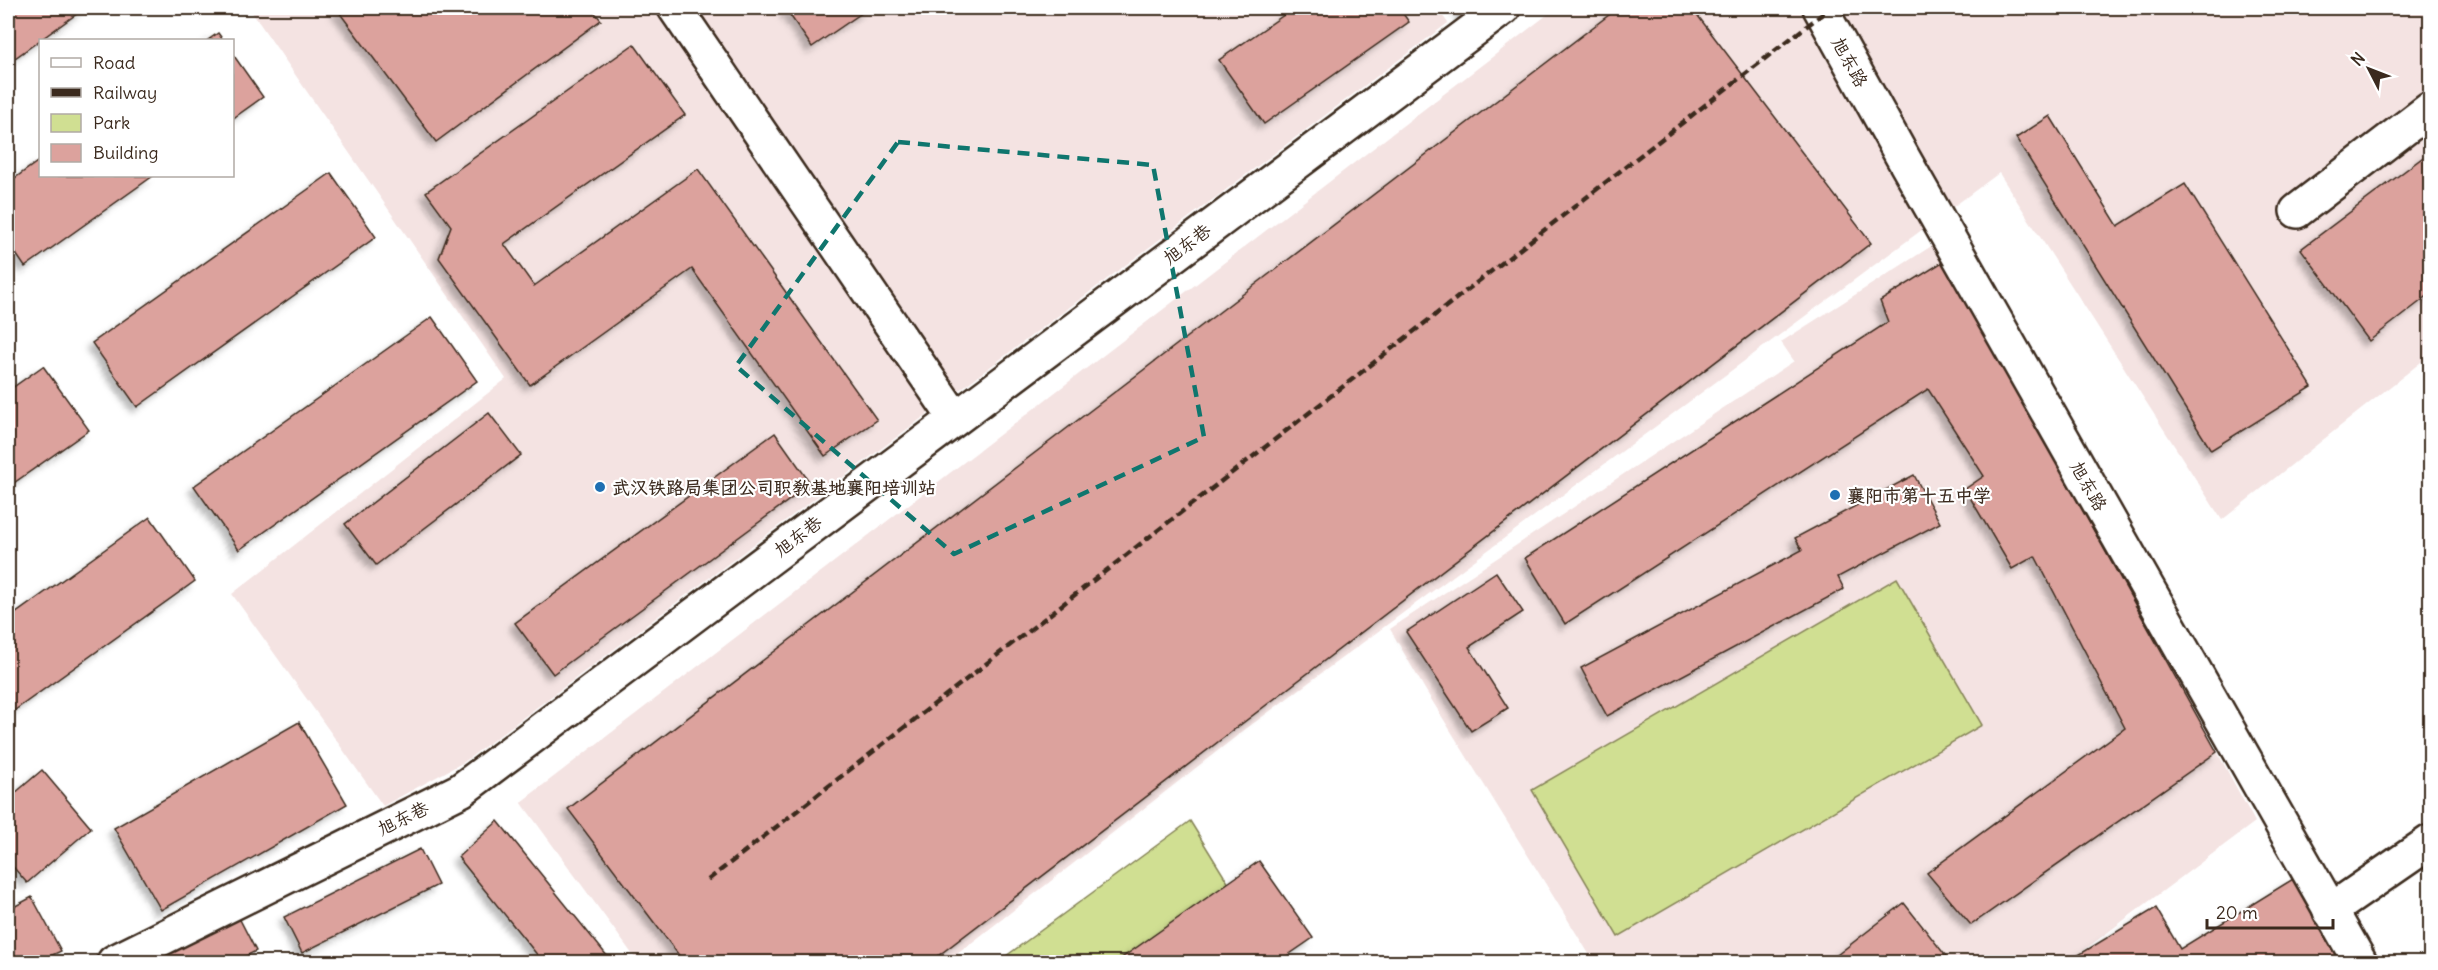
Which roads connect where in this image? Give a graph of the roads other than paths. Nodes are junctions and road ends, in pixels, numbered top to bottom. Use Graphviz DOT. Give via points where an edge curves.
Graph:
graph roads {
  1 [pos="675,8"];
  2 [pos="1503,8"];
  3 [pos="1820,8"];
  4 [pos="2430,109"];
  5 [pos="2297,211"];
  6 [pos="955,418"];
  7 [pos="2430,842"];
  8 [pos="2330,911"];
  9 [pos="114,963"];
  10 [pos="2360,963"];
  1 -- 6 [label="street"];
  2 -- 6 [label="street, 旭东巷"];
  3 -- 8 [label="street, 旭东路"];
  4 -- 5 [label="street"];
  6 -- 9 [label="street, 旭东巷" via="461,790"];
  7 -- 8 [label="street"];
  8 -- 10 [label="street, 旭东路"];
}
